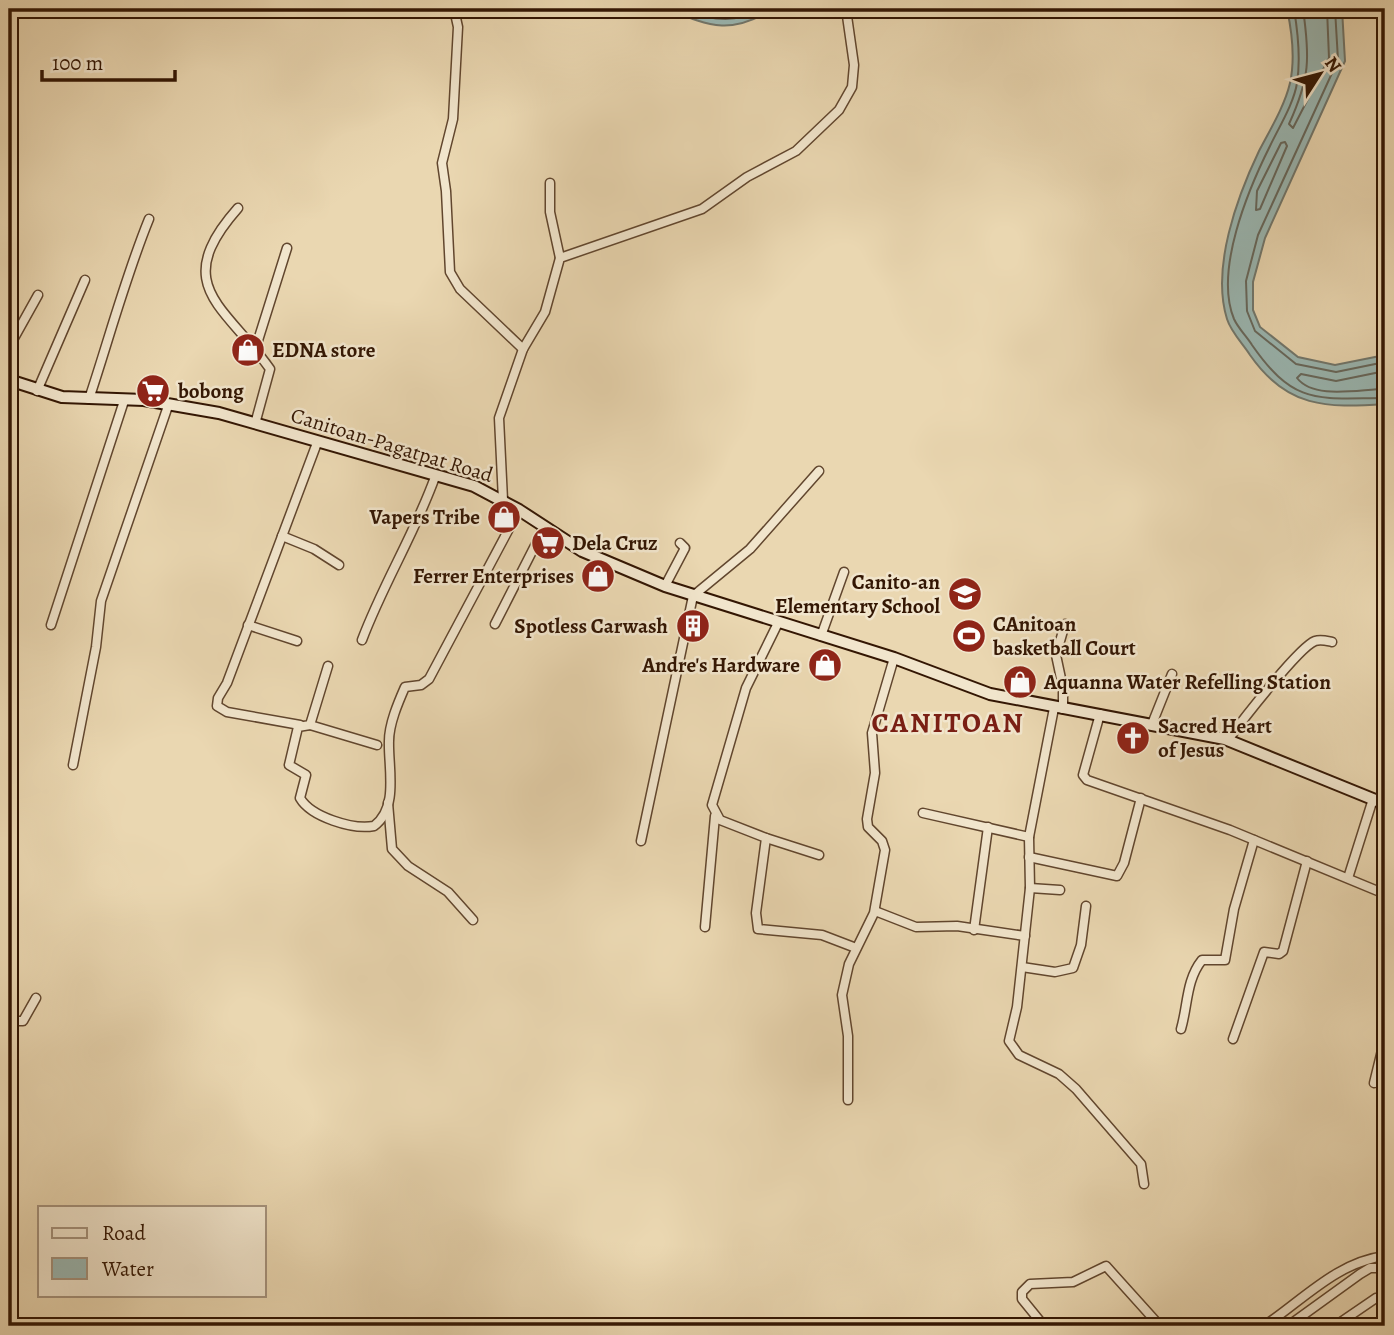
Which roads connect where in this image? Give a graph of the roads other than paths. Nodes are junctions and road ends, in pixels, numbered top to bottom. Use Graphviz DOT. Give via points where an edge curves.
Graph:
graph roads {
  1 [pos="454,9"];
  2 [pos="846,9"];
  3 [pos="550,183"];
  4 [pos="238,208"];
  5 [pos="149,219"];
  6 [pos="287,248"];
  7 [pos="560,258"];
  8 [pos="85,280"];
  9 [pos="38,295"];
  10 [pos="9,347"];
  11 [pos="523,349"];
  12 [pos="255,350"];
  13 [pos="9,380"];
  14 [pos="37,391"];
  15 [pos="89,399"];
  16 [pos="124,401"];
  17 [pos="168,406"];
  18 [pos="255,424"];
  19 [pos="317,443"];
  20 [pos="819,471"];
  21 [pos="435,477"];
  22 [pos="503,500"];
  23 [pos="519,510"];
  24 [pos="544,527"];
  25 [pos="282,536"];
  26 [pos="680,543"];
  27 [pos="339,565"];
  28 [pos="844,572"];
  29 [pos="666,586"];
  30 [pos="693,596"];
  31 [pos="779,623"];
  32 [pos="495,624"];
  33 [pos="1065,624"];
  34 [pos="51,625"];
  35 [pos="248,625"];
  36 [pos="821,636"];
  37 [pos="362,640"];
  38 [pos="297,641"];
  39 [pos="1332,642"];
  40 [pos="894,658"];
  41 [pos="328,666"];
  42 [pos="1172,674"];
  43 [pos="1059,708"];
  44 [pos="1100,714"];
  45 [pos="1152,724"];
  46 [pos="300,725"];
  47 [pos="310,725"];
  48 [pos="1227,740"];
  49 [pos="377,745"];
  50 [pos="73,765"];
  51 [pos="1140,798"];
  52 [pos="1373,799"];
  53 [pos="387,800"];
  54 [pos="1385,804"];
  55 [pos="923,813"];
  56 [pos="715,816"];
  57 [pos="988,827"];
  58 [pos="1030,837"];
  59 [pos="766,838"];
  60 [pos="1254,840"];
  61 [pos="641,841"];
  62 [pos="819,855"];
  63 [pos="1029,857"];
  64 [pos="1307,861"];
  65 [pos="1348,878"];
  66 [pos="1030,888"];
  67 [pos="1060,890"];
  68 [pos="1385,894"];
  69 [pos="1086,906"];
  70 [pos="875,911"];
  71 [pos="473,920"];
  72 [pos="705,927"];
  73 [pos="974,930"];
  74 [pos="1025,936"];
  75 [pos="856,948"];
  76 [pos="1022,967"];
  77 [pos="36,998"];
  78 [pos="9,1021"];
  79 [pos="1181,1029"];
  80 [pos="1385,1038"];
  81 [pos="1233,1039"];
  82 [pos="1374,1083"];
  83 [pos="848,1100"];
  84 [pos="1144,1184"];
  85 [pos="1385,1256"];
  86 [pos="1385,1268"];
  87 [pos="1385,1297"];
  88 [pos="1044,1326"];
  89 [pos="1160,1326"];
  90 [pos="1264,1326"];
  91 [pos="1288,1326"];
  92 [pos="1335,1326"];
  1 -- 11 [label="street" via="458,27 453,119 442,163 450,272 460,289"];
  2 -- 7 [label="street" via="854,65 852,87 839,110 796,151 747,177 702,209"];
  3 -- 7 [label="street"];
  4 -- 12 [label="street" via="218,230 205,263 205,279 212,300"];
  5 -- 15 [label="street"];
  6 -- 12 [label="street"];
  7 -- 11 [label="street" via="542,319"];
  8 -- 14 [label="street"];
  9 -- 10 [label="street"];
  11 -- 22 [label="street" via="499,418"];
  12 -- 18 [label="street" via="270,369"];
  13 -- 14 [label="street, Canitoan-Pagatpat Road"];
  14 -- 15 [label="street, Canitoan-Pagatpat Road"];
  15 -- 16 [label="street, Canitoan-Pagatpat Road"];
  16 -- 17 [label="street, Canitoan-Pagatpat Road"];
  16 -- 34 [label="street"];
  17 -- 18 [label="street, Canitoan-Pagatpat Road"];
  17 -- 50 [label="street" via="100,601 96,647"];
  18 -- 19 [label="street, Canitoan-Pagatpat Road"];
  19 -- 21 [label="street, Canitoan-Pagatpat Road"];
  19 -- 25 [label="street"];
  20 -- 30 [label="street" via="750,549"];
  21 -- 22 [label="street, Canitoan-Pagatpat Road" via="474,486"];
  21 -- 37 [label="street"];
  22 -- 23 [label="street, Canitoan-Pagatpat Road"];
  23 -- 24 [label="street, Canitoan-Pagatpat Road"];
  23 -- 53 [label="street" via="429,679 405,687 388,739 392,779"];
  24 -- 29 [label="street, Canitoan-Pagatpat Road" via="609,565"];
  24 -- 32 [label="street"];
  25 -- 27 [label="street"];
  25 -- 35 [label="street"];
  26 -- 29 [label="street" via="685,548"];
  28 -- 36 [label="street"];
  29 -- 30 [label="street, Canitoan-Pagatpat Road"];
  30 -- 31 [label="street, Canitoan-Pagatpat Road"];
  30 -- 61 [label="street"];
  31 -- 36 [label="street, Canitoan-Pagatpat Road"];
  31 -- 56 [label="street" via="746,688 714,796"];
  33 -- 43 [label="street" via="1056,655 1063,688"];
  35 -- 38 [label="street"];
  35 -- 46 [label="street" via="217,706 227,712"];
  36 -- 40 [label="street, Canitoan-Pagatpat Road"];
  39 -- 48 [label="street" via="1311,643"];
  40 -- 43 [label="street, Canitoan-Pagatpat Road" via="990,694"];
  40 -- 70 [label="street" via="872,733 875,773 867,823 885,850"];
  41 -- 47 [label="street"];
  42 -- 45 [label="street"];
  43 -- 44 [label="street, Canitoan-Pagatpat Road"];
  43 -- 58 [label="street"];
  44 -- 45 [label="street, Canitoan-Pagatpat Road"];
  44 -- 51 [label="street" via="1083,775 1103,787"];
  45 -- 48 [label="street, Canitoan-Pagatpat Road"];
  46 -- 47 [label="street"];
  46 -- 53 [label="street" via="289,763 307,776 300,798 305,804 347,825 367,828 380,822"];
  47 -- 49 [label="street"];
  48 -- 52 [label="street, Canitoan-Pagatpat Road"];
  51 -- 60 [label="street"];
  51 -- 63 [label="street" via="1117,876"];
  52 -- 54 [label="street, Canitoan-Pagatpat Road"];
  52 -- 65 [label="street"];
  53 -- 71 [label="street" via="392,849 408,866 448,891"];
  55 -- 57 [label="street"];
  56 -- 59 [label="street"];
  56 -- 72 [label="street"];
  57 -- 58 [label="street"];
  57 -- 73 [label="street"];
  58 -- 63 [label="street"];
  59 -- 62 [label="street"];
  59 -- 75 [label="street" via="758,929 822,935"];
  60 -- 64 [label="street"];
  60 -- 79 [label="street" via="1225,960 1202,960 1196,968"];
  63 -- 66 [label="street"];
  64 -- 65 [label="street"];
  64 -- 81 [label="street" via="1283,951 1264,952"];
  65 -- 68 [label="street"];
  66 -- 67 [label="street"];
  66 -- 74 [label="street"];
  69 -- 76 [label="street" via="1073,968 1055,972"];
  70 -- 73 [label="street" via="916,927"];
  70 -- 75 [label="street"];
  73 -- 74 [label="street"];
  74 -- 76 [label="street"];
  75 -- 83 [label="street" via="842,995 848,1037"];
  76 -- 84 [label="street" via="1010,1045 1076,1088 1141,1164"];
  77 -- 78 [label="street" via="23,1021"];
  80 -- 82 [label="street"];
  85 -- 90 [label="street" via="1342,1269"];
  86 -- 91 [label="street" via="1370,1268"];
  87 -- 92 [label="street" via="1376,1298"];
  88 -- 89 [label="street" via="1022,1299 1030,1284 1073,1282 1106,1266"];
}
